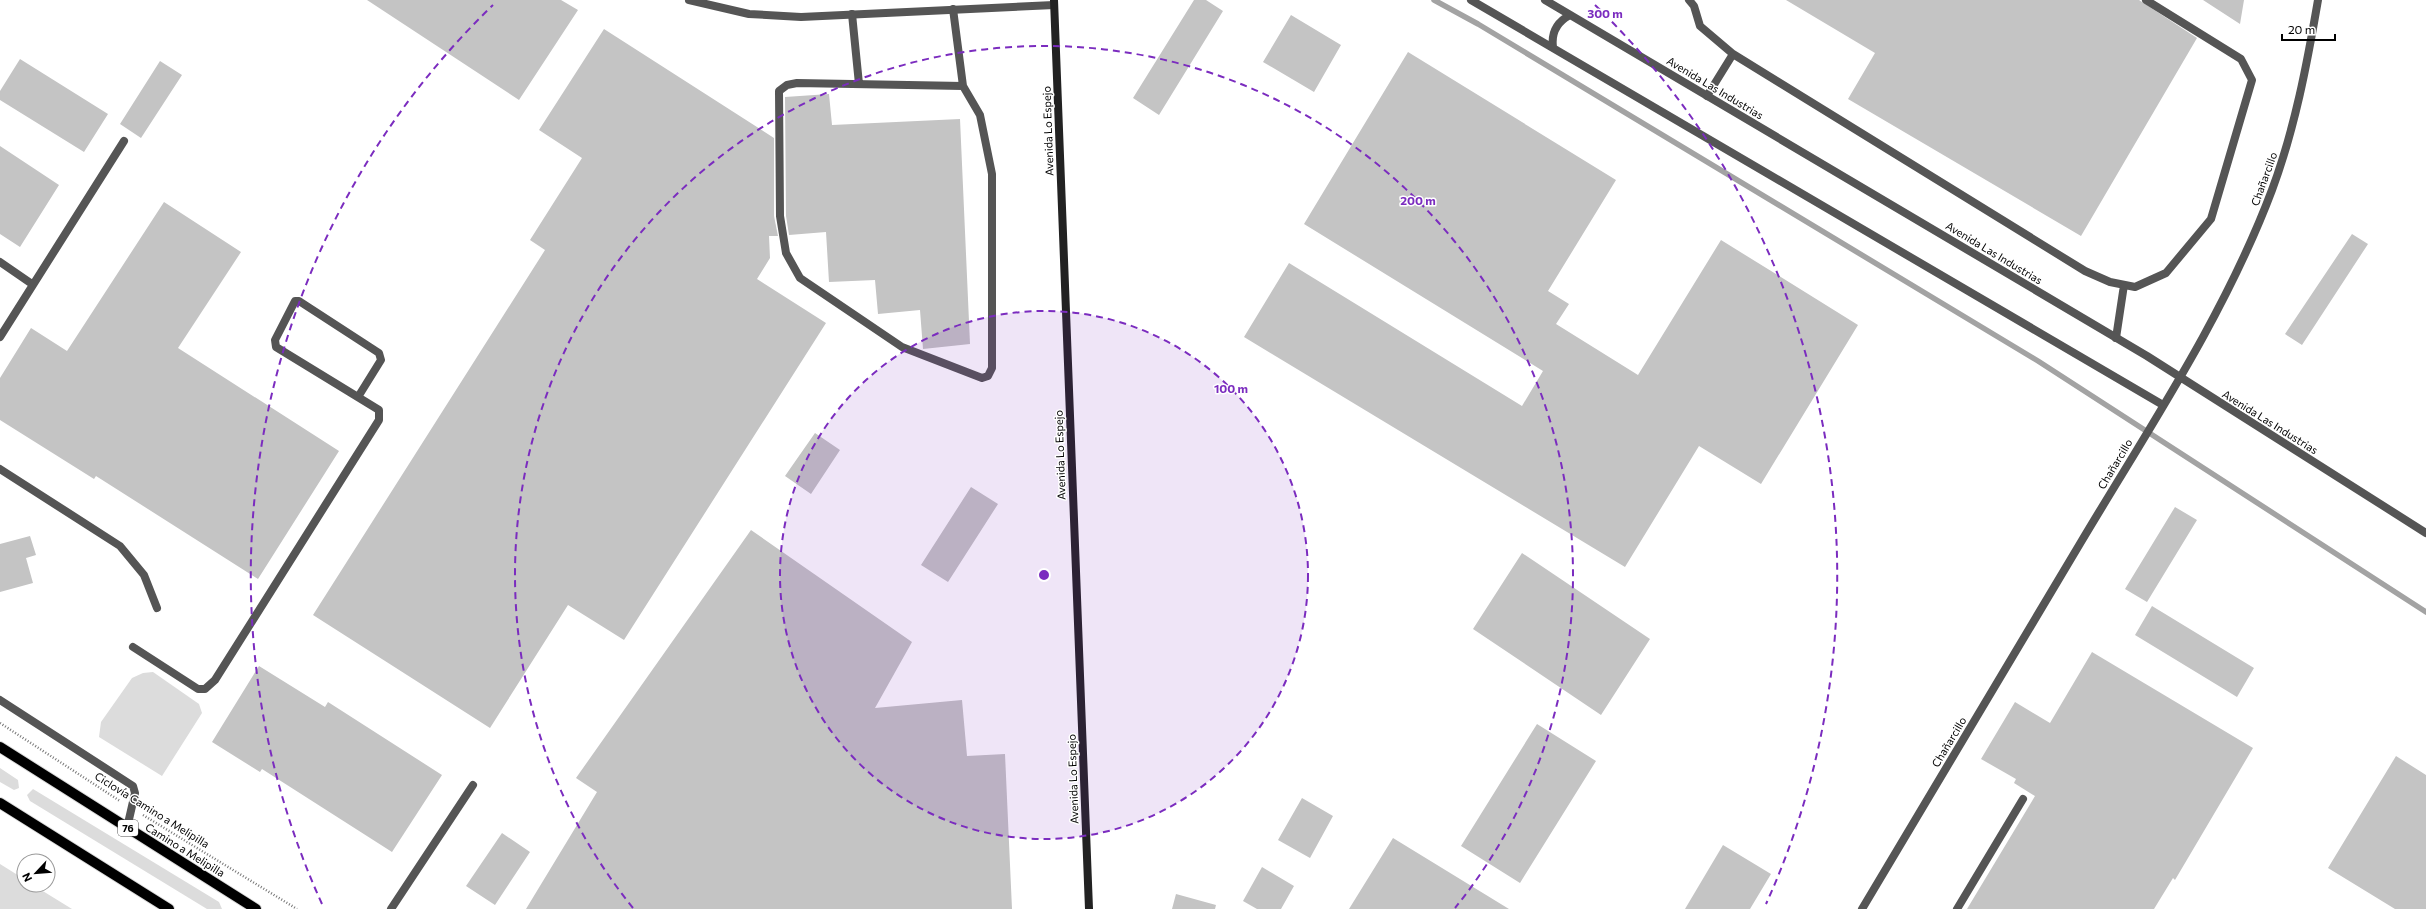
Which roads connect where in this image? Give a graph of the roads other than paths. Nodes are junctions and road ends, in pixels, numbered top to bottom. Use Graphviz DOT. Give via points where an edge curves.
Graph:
graph roads {
  1 [pos="689,0"];
  2 [pos="1471,0"];
  3 [pos="1545,0"];
  4 [pos="1689,0"];
  5 [pos="2146,0"];
  6 [pos="2318,0"];
  7 [pos="1054,2"];
  8 [pos="953,9"];
  9 [pos="852,14"];
  10 [pos="1570,15"];
  11 [pos="1553,47"];
  12 [pos="1732,54"];
  13 [pos="859,84"];
  14 [pos="963,86"];
  15 [pos="1707,96"];
  16 [pos="124,141"];
  17 [pos="0,262"];
  18 [pos="32,284"];
  19 [pos="2124,285"];
  20 [pos="0,337"];
  21 [pos="2116,338"];
  22 [pos="2179,378"];
  23 [pos="358,397"];
  24 [pos="2163,405"];
  25 [pos="0,470"];
  26 [pos="2426,533"];
  27 [pos="157,608"];
  28 [pos="133,647"];
  29 [pos="0,700"];
  30 [pos="0,747"];
  31 [pos="473,785"];
  32 [pos="2023,800"];
  33 [pos="0,803"];
  34 [pos="127,828"];
  35 [pos="247,906"];
  36 [pos="169,909"];
  37 [pos="256,909"];
  38 [pos="391,909"];
  39 [pos="1089,909"];
  40 [pos="1862,909"];
  41 [pos="1957,909"];
  1 -- 9 [label="street" via="723,9 775,16"];
  2 -- 11 [label="street"];
  3 -- 10 [label="street, Avenida Las Industrias"];
  4 -- 12 [label="street" via="1694,6 1700,26"];
  5 -- 19 [label="street" via="2241,59 2252,80 2211,219 2166,273 2135,287"];
  6 -- 22 [label="street, Chañarcillo" via="2302,89 2273,188 2236,274"];
  7 -- 8 [label="street"];
  7 -- 39 [label="main road, Avenida Lo Espejo"];
  8 -- 9 [label="street"];
  8 -- 14 [label="street"];
  9 -- 13 [label="street"];
  10 -- 11 [label="street" via="1556,27"];
  10 -- 15 [label="street, Avenida Las Industrias"];
  11 -- 24 [label="street"];
  12 -- 15 [label="street"];
  12 -- 19 [label="street" via="2085,271"];
  13 -- 14 [label="street"];
  13 -- 14 [label="street" via="797,83 787,85 779,91 780,216 786,252 800,278 902,347 982,378 988,376 992,368 992,174 980,115"];
  15 -- 21 [label="street, Avenida Las Industrias"];
  16 -- 18 [label="street"];
  17 -- 18 [label="street"];
  18 -- 20 [label="street"];
  19 -- 21 [label="street"];
  21 -- 22 [label="street, Avenida Las Industrias"];
  22 -- 24 [label="street, Chañarcillo"];
  22 -- 26 [label="street, Avenida Las Industrias"];
  23 -- 23 [label="street" via="276,348 275,340 295,300 379,353 380,360"];
  23 -- 28 [label="street" via="379,410 380,420 215,680 205,689 198,689"];
  24 -- 40 [label="street, Chañarcillo"];
  25 -- 27 [label="street" via="120,546 144,575"];
  29 -- 34 [label="street" via="133,786 135,793"];
  30 -- 34 [label="main road, Camino a Melipilla / 76"];
  31 -- 38 [label="street"];
  32 -- 41 [label="street"];
  33 -- 36 [label="main road"];
  34 -- 35 [label="main road, Camino a Melipilla / 76"];
  35 -- 37 [label="main road, Camino a Melipilla / 76"];
}
